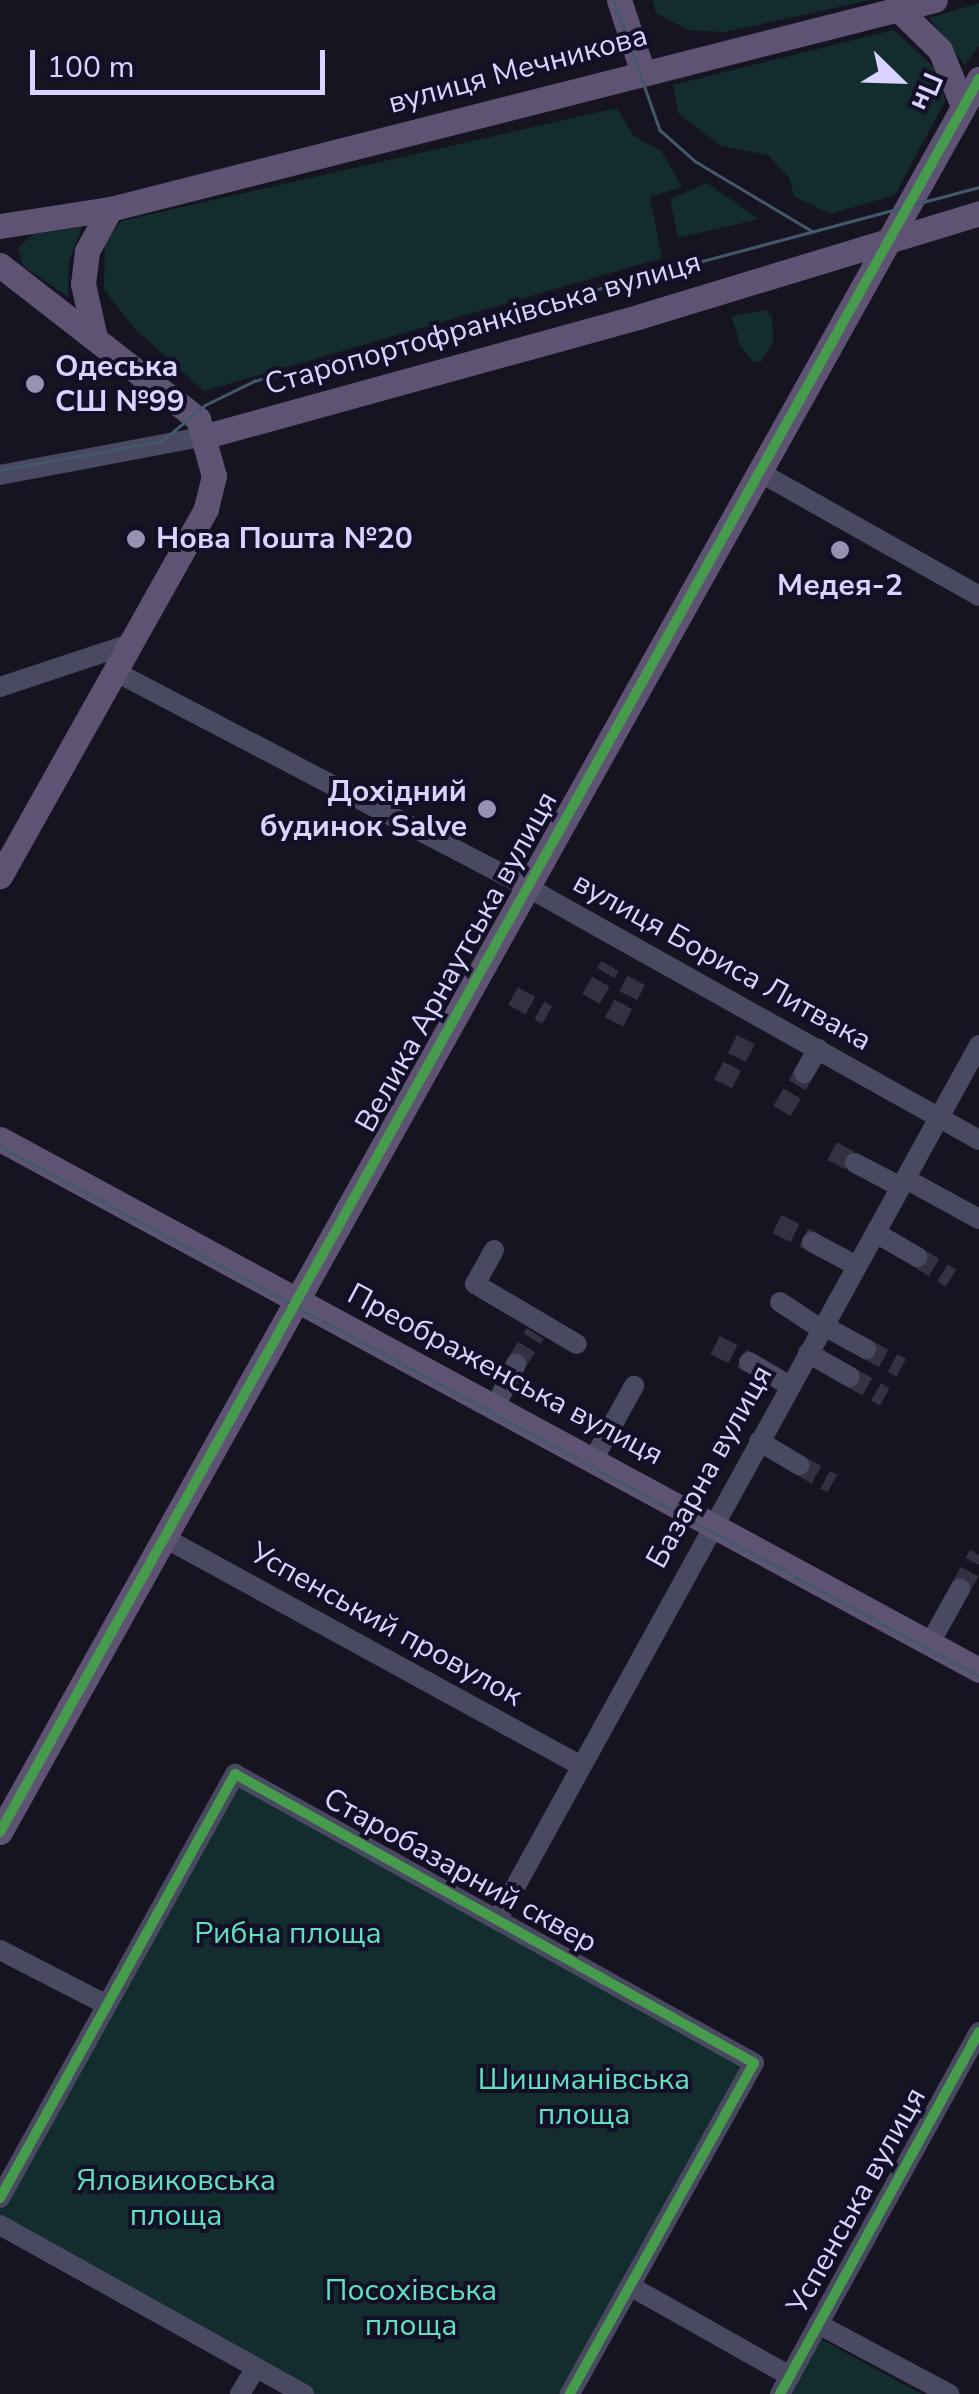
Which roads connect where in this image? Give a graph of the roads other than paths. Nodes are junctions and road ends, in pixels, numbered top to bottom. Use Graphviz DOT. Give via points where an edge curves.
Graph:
graph roads {
  1 [pos="618,0"];
  2 [pos="935,0"];
  3 [pos="899,10"];
  4 [pos="642,70"];
  5 [pos="979,79"];
  6 [pos="960,111"];
  7 [pos="110,209"];
  8 [pos="979,213"];
  9 [pos="0,226"];
  10 [pos="890,239"];
  11 [pos="0,265"];
  12 [pos="95,338"];
  13 [pos="206,436"];
  14 [pos="761,472"];
  15 [pos="0,475"];
  16 [pos="979,596"];
  17 [pos="132,643"];
  18 [pos="116,672"];
  19 [pos="0,687"];
  20 [pos="0,876"];
  21 [pos="527,887"];
  22 [pos="979,1045"];
  23 [pos="818,1049"];
  24 [pos="804,1073"];
  25 [pos="940,1117"];
  26 [pos="0,1139"];
  27 [pos="979,1140"];
  28 [pos="855,1163"];
  29 [pos="904,1183"];
  30 [pos="979,1219"];
  31 [pos="876,1234"];
  32 [pos="812,1242"];
  33 [pos="494,1250"];
  34 [pos="917,1257"];
  35 [pos="857,1266"];
  36 [pos="296,1300"];
  37 [pos="780,1302"];
  38 [pos="822,1328"];
  39 [pos="577,1344"];
  40 [pos="866,1348"];
  41 [pos="808,1353"];
  42 [pos="748,1362"];
  43 [pos="516,1364"];
  44 [pos="850,1377"];
  45 [pos="634,1386"];
  46 [pos="790,1386"];
  47 [pos="495,1407"];
  48 [pos="759,1441"];
  49 [pos="594,1460"];
  50 [pos="799,1465"];
  51 [pos="713,1524"];
  52 [pos="162,1537"];
  53 [pos="960,1588"];
  54 [pos="930,1643"];
  55 [pos="979,1670"];
  56 [pos="580,1766"];
  57 [pos="0,1832"];
  58 [pos="497,1920"];
  59 [pos="0,1950"];
  60 [pos="107,2005"];
  61 [pos="979,2032"];
  62 [pos="0,2198"];
  63 [pos="0,2225"];
  64 [pos="630,2286"];
  65 [pos="818,2324"];
  66 [pos="256,2367"];
  67 [pos="785,2385"];
  68 [pos="240,2394"];
  69 [pos="304,2394"];
  70 [pos="570,2394"];
  71 [pos="949,2394"];
  1 -- 4 [label="main road"];
  2 -- 3 [label="main road, вулиця Мечникова"];
  3 -- 4 [label="main road, вулиця Мечникова"];
  3 -- 6 [label="main road" via="940,50"];
  4 -- 7 [label="main road, вулиця Мечникова"];
  5 -- 6 [label="main road, Велика Арнаутська вулиця"];
  6 -- 10 [label="main road, Велика Арнаутська вулиця"];
  7 -- 9 [label="main road, вулиця Мечникова"];
  7 -- 12 [label="main road" via="85,268"];
  8 -- 10 [label="main road, Старопортофранківська вулиця"];
  10 -- 13 [label="main road, Старопортофранківська вулиця"];
  10 -- 14 [label="main road, Велика Арнаутська вулиця"];
  11 -- 12 [label="main road"];
  12 -- 13 [label="main road" via="198,419"];
  13 -- 15 [label="street, Старопортофранківська вулиця"];
  13 -- 17 [label="main road" via="214,476 206,508"];
  14 -- 16 [label="street"];
  14 -- 21 [label="main road, Велика Арнаутська вулиця"];
  17 -- 18 [label="main road"];
  17 -- 19 [label="street"];
  18 -- 20 [label="main road"];
  18 -- 21 [label="street, вулиця Бориса Литвака"];
  21 -- 23 [label="street, вулиця Бориса Литвака" via="756,1025"];
  21 -- 36 [label="main road, Велика Арнаутська вулиця"];
  22 -- 25 [label="street, Базарна вулиця"];
  23 -- 24 [label="street"];
  23 -- 25 [label="street, вулиця Бориса Литвака"];
  25 -- 27 [label="street, вулиця Бориса Литвака"];
  25 -- 29 [label="street, Базарна вулиця"];
  26 -- 36 [label="main road, Преображенська вулиця"];
  28 -- 29 [label="street"];
  29 -- 30 [label="street"];
  29 -- 31 [label="street, Базарна вулиця"];
  31 -- 34 [label="street"];
  31 -- 35 [label="street, Базарна вулиця"];
  32 -- 35 [label="street"];
  33 -- 39 [label="street" via="474,1284 538,1328"];
  35 -- 38 [label="street, Базарна вулиця"];
  36 -- 47 [label="main road, Преображенська вулиця"];
  36 -- 52 [label="main road, Велика Арнаутська вулиця"];
  37 -- 38 [label="street"];
  38 -- 40 [label="street"];
  38 -- 41 [label="street, Базарна вулиця"];
  41 -- 44 [label="street"];
  41 -- 46 [label="street, Базарна вулиця"];
  42 -- 46 [label="street"];
  43 -- 47 [label="street"];
  45 -- 49 [label="street"];
  46 -- 48 [label="street, Базарна вулиця"];
  47 -- 49 [label="main road, Преображенська вулиця"];
  48 -- 50 [label="street"];
  48 -- 51 [label="street, Базарна вулиця"];
  49 -- 51 [label="main road, Преображенська вулиця"];
  51 -- 54 [label="main road, Преображенська вулиця"];
  51 -- 56 [label="street, Базарна вулиця"];
  52 -- 56 [label="street, Успенський провулок"];
  52 -- 57 [label="main road, Велика Арнаутська вулиця"];
  53 -- 54 [label="street"];
  54 -- 55 [label="main road, Преображенська вулиця"];
  56 -- 58 [label="street, Базарна вулиця"];
  58 -- 60 [label="street, Старобазарний сквер" via="234,1774"];
  58 -- 64 [label="street, Старобазарний сквер" via="754,2062"];
  59 -- 60 [label="street"];
  60 -- 62 [label="street, Старобазарний сквер"];
  61 -- 65 [label="street, Успенська вулиця"];
  63 -- 66 [label="street"];
  64 -- 67 [label="street"];
  64 -- 70 [label="street, Старобазарний сквер"];
  65 -- 67 [label="street, Успенська вулиця"];
  65 -- 71 [label="street"];
  66 -- 68 [label="street"];
  66 -- 69 [label="street"];
}
